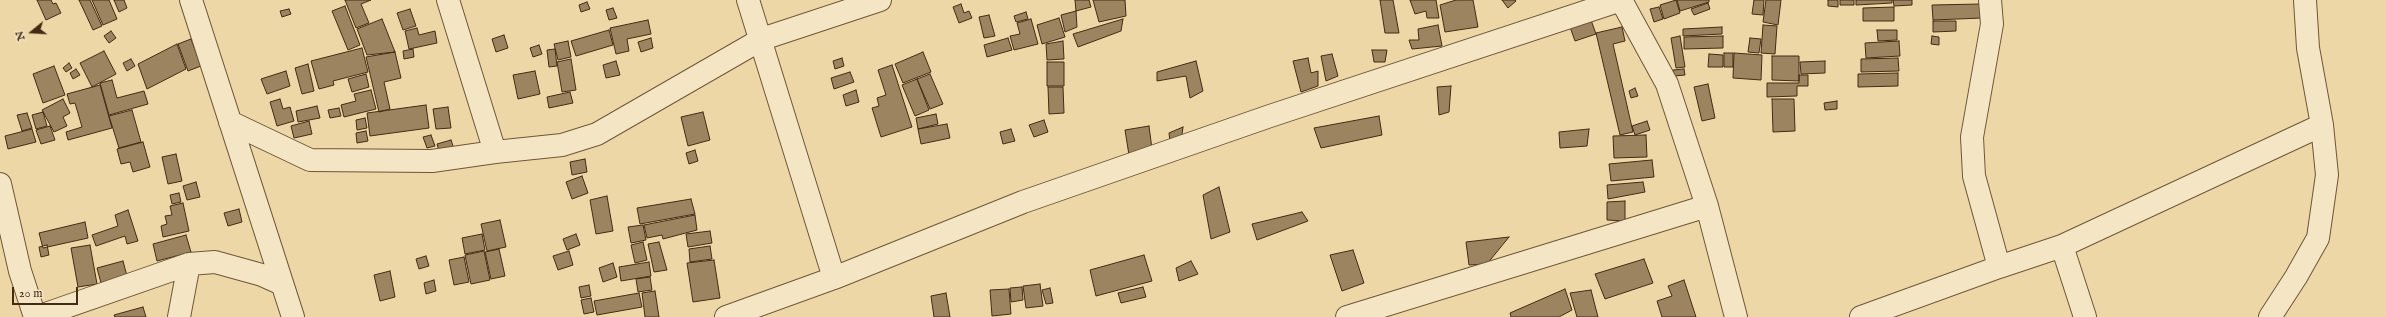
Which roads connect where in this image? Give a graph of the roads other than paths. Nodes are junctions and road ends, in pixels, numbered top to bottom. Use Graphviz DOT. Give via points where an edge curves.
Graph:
graph roads {
  1 [pos="191,0"];
  2 [pos="448,0"];
  3 [pos="748,0"];
  4 [pos="880,0"];
  5 [pos="1621,0"];
  6 [pos="1990,0"];
  7 [pos="2305,0"];
  8 [pos="762,39"];
  9 [pos="230,122"];
  10 [pos="2322,125"];
  11 [pos="495,152"];
  12 [pos="0,184"];
  13 [pos="1707,206"];
  14 [pos="2062,246"];
  15 [pos="189,264"];
  16 [pos="1999,266"];
  17 [pos="834,278"];
  18 [pos="282,284"];
  19 [pos="36,317"];
  20 [pos="178,317"];
  21 [pos="293,317"];
  22 [pos="726,317"];
  23 [pos="1346,317"];
  24 [pos="1736,317"];
  25 [pos="1861,317"];
  26 [pos="2085,317"];
  27 [pos="2270,317"];
  1 -- 9 [label="street"];
  2 -- 11 [label="street"];
  3 -- 8 [label="street"];
  4 -- 8 [label="street"];
  5 -- 13 [label="street" via="1667,84"];
  5 -- 17 [label="street" via="1270,116 1023,202"];
  6 -- 16 [label="street" via="1992,24 1972,137 1974,176"];
  7 -- 10 [label="street" via="2308,48"];
  8 -- 11 [label="street" via="597,134 562,145"];
  8 -- 17 [label="street"];
  9 -- 11 [label="street" via="310,160 432,161"];
  9 -- 18 [label="street"];
  10 -- 14 [label="street"];
  10 -- 27 [label="street" via="2327,175 2318,238"];
  12 -- 19 [label="street" via="20,271"];
  13 -- 23 [label="street"];
  13 -- 24 [label="street"];
  14 -- 16 [label="street"];
  14 -- 26 [label="street"];
  15 -- 18 [label="street" via="215,262 262,275"];
  15 -- 19 [label="street"];
  15 -- 20 [label="street"];
  16 -- 25 [label="street"];
  17 -- 22 [label="street"];
  18 -- 21 [label="street"];
}
